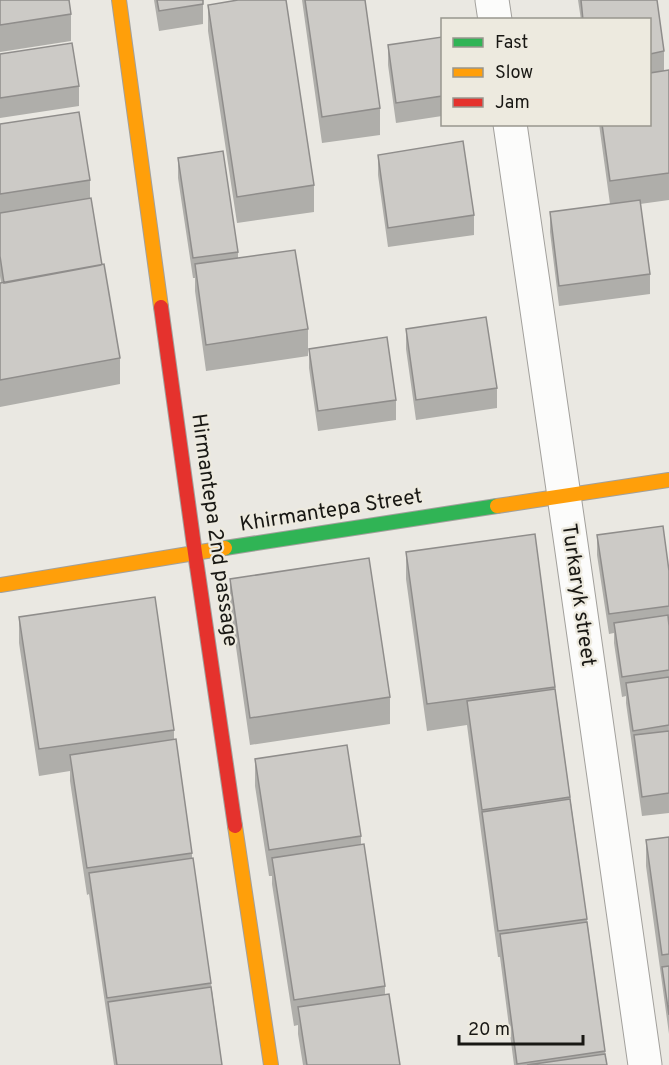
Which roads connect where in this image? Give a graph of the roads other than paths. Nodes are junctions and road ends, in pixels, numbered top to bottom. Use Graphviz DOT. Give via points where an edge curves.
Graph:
graph roads {
  1 [pos="119,0"];
  2 [pos="492,0"];
  3 [pos="495,18"];
  4 [pos="510,126"];
  5 [pos="669,480"];
  6 [pos="564,496"];
  7 [pos="195,553"];
  8 [pos="0,585"];
  9 [pos="271,1065"];
  10 [pos="645,1065"];
  1 -- 7 [label="street, Hirmantepa 2nd passage"];
  2 -- 3 [label="street"];
  4 -- 6 [label="street, Turkaryk street"];
  5 -- 6 [label="street, Khirmаntepa Street"];
  6 -- 7 [label="street, Khirmаntepa Street"];
  6 -- 10 [label="street, Turkaryk street"];
  7 -- 8 [label="street, Khirmаntepa Street"];
  7 -- 9 [label="street, Hirmantepa 2nd passage"];
}
